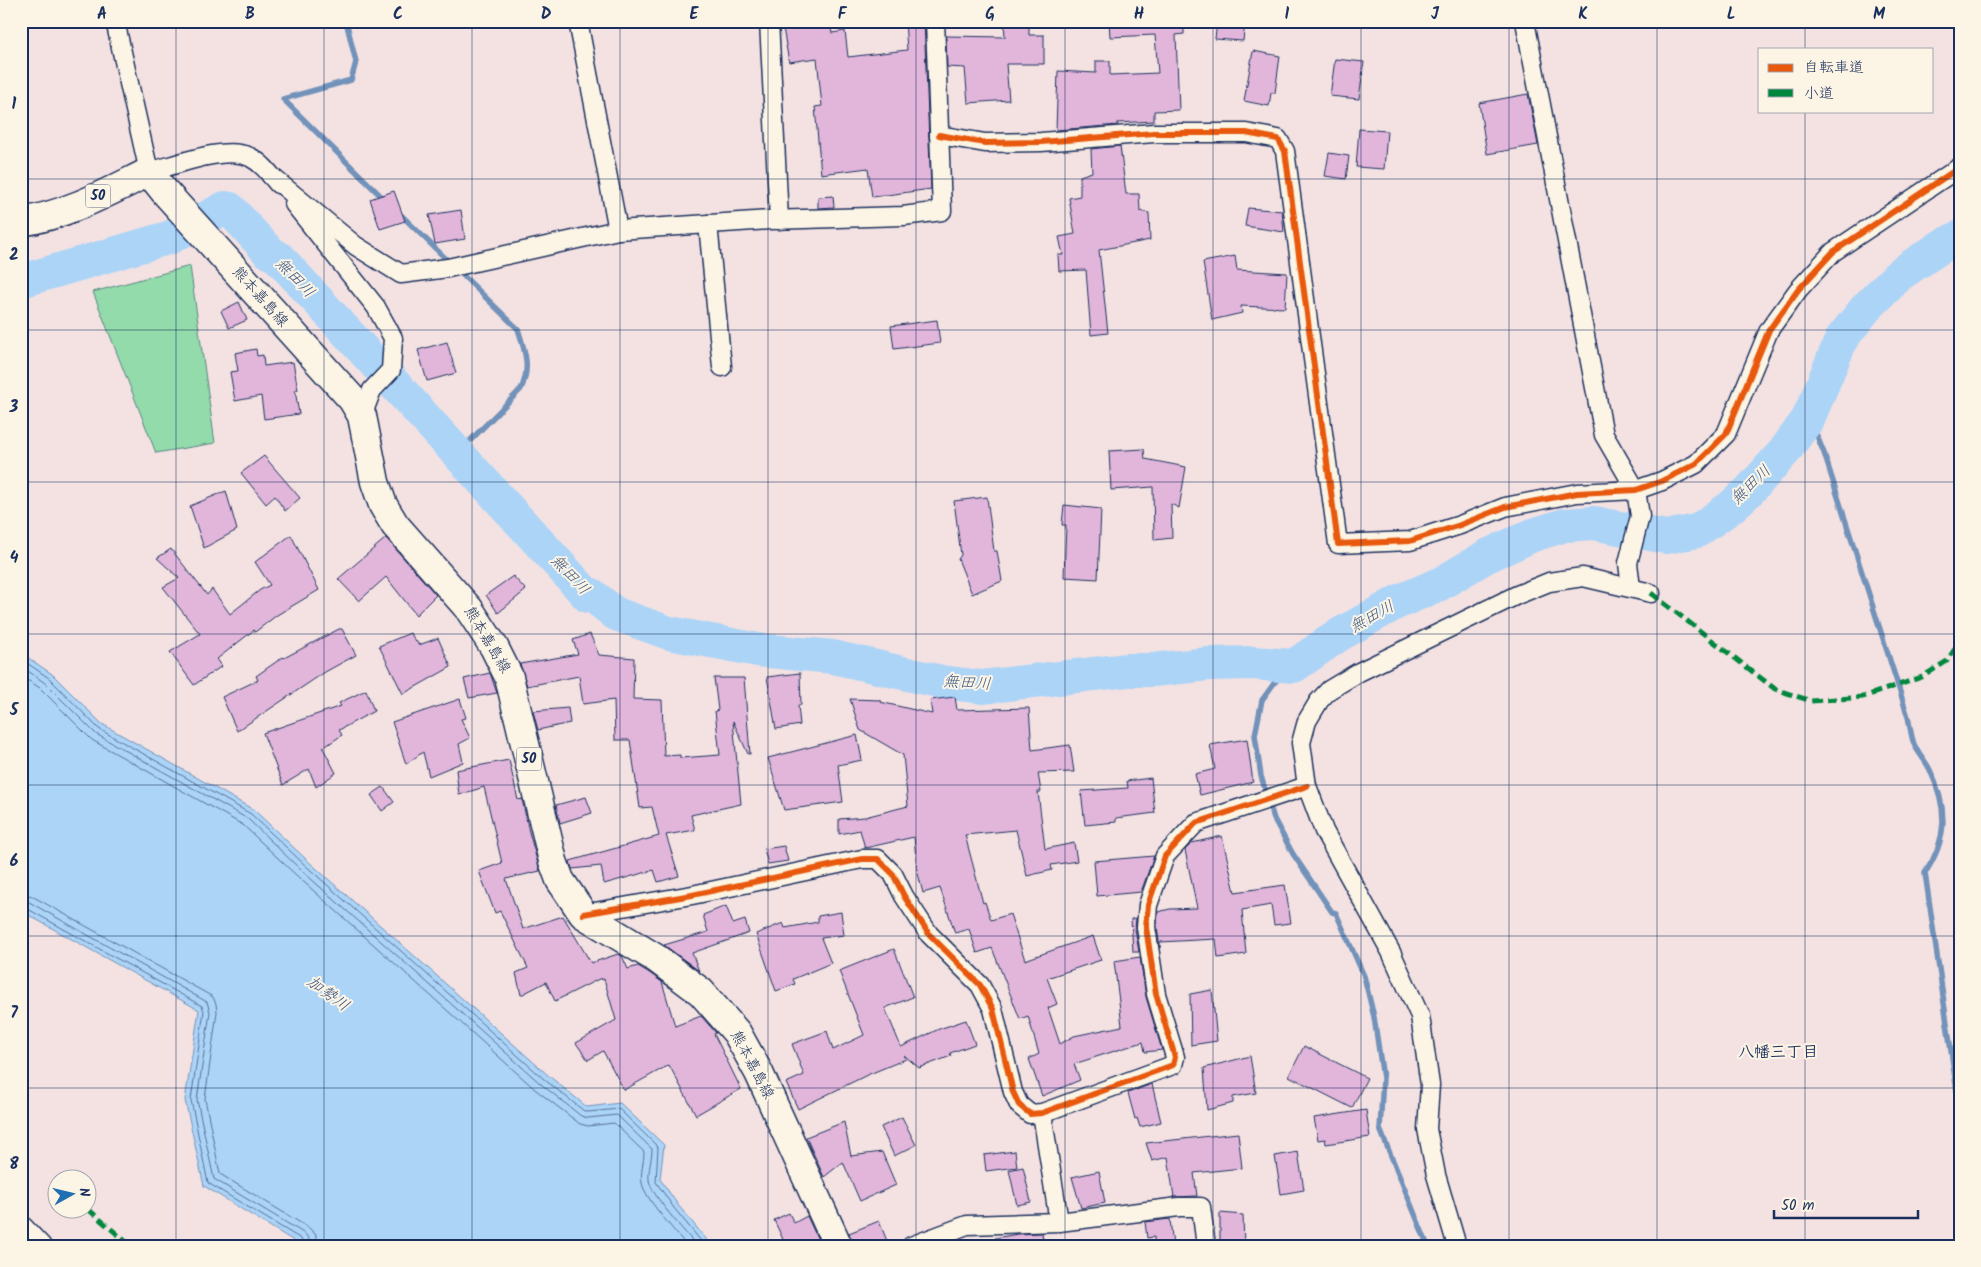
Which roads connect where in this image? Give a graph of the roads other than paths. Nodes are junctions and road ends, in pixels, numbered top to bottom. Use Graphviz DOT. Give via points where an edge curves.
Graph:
graph roads {
  1 [pos="115,21"];
  2 [pos="578,21"];
  3 [pos="769,21"];
  4 [pos="935,21"];
  5 [pos="1525,21"];
  6 [pos="939,134"];
  7 [pos="1960,167"];
  8 [pos="271,176"];
  9 [pos="157,182"];
  10 [pos="779,220"];
  11 [pos="21,222"];
  12 [pos="708,224"];
  13 [pos="618,230"];
  14 [pos="722,367"];
  15 [pos="362,416"];
  16 [pos="1636,490"];
  17 [pos="1630,582"];
  18 [pos="1651,593"];
  19 [pos="1308,786"];
  20 [pos="582,914"];
  21 [pos="1042,1113"];
  22 [pos="1059,1222"];
  23 [pos="21,1224"];
  24 [pos="42,1246"];
  25 [pos="838,1246"];
  26 [pos="911,1246"];
  27 [pos="1206,1246"];
  28 [pos="1457,1246"];
  1 -- 9 [label="street"];
  2 -- 13 [label="street"];
  3 -- 10 [label="street"];
  4 -- 6 [label="street"];
  5 -- 16 [label="street" via="1604,435"];
  6 -- 10 [label="street" via="942,211 903,216"];
  6 -- 16 [label="street" via="985,143 1154,133 1246,133 1278,139 1285,151 1338,544 1410,541 1505,507 1577,493"];
  7 -- 16 [label="street" via="1833,252 1798,290 1769,330 1726,434 1696,464"];
  8 -- 9 [label="street" via="250,157 235,152 205,157"];
  8 -- 13 [label="street" via="356,246 401,274 448,268"];
  8 -- 15 [label="street" via="376,308 394,338 391,370 372,390"];
  9 -- 11 [label="main road, 50"];
  9 -- 15 [label="main road, 熊本嘉島線 / 50" via="352,399"];
  10 -- 12 [label="street"];
  12 -- 13 [label="street"];
  12 -- 14 [label="street"];
  15 -- 20 [label="main road, 熊本嘉島線 / 50" via="375,482 383,505 395,525 470,609 509,676 553,861 560,880"];
  16 -- 17 [label="street" via="1640,516 1628,563"];
  17 -- 18 [label="street"];
  17 -- 19 [label="street" via="1583,577 1549,582 1359,672 1329,690 1307,721 1301,743"];
  19 -- 21 [label="street" via="1196,823 1165,856 1148,905 1146,928 1156,994 1175,1057 1172,1065"];
  19 -- 28 [label="street" via="1324,831 1392,952 1420,1016 1430,1085 1427,1129 1436,1175"];
  20 -- 21 [label="street" via="692,896 862,859 878,859 893,874 929,934 980,985 993,1009 1019,1106 1030,1114"];
  20 -- 25 [label="main road, 熊本嘉島線 / 50" via="657,959 701,992 738,1033"];
  21 -- 22 [label="street"];
  22 -- 26 [label="street" via="967,1225"];
  22 -- 27 [label="street" via="1201,1207"];
  23 -- 24 [label="street"];
}
